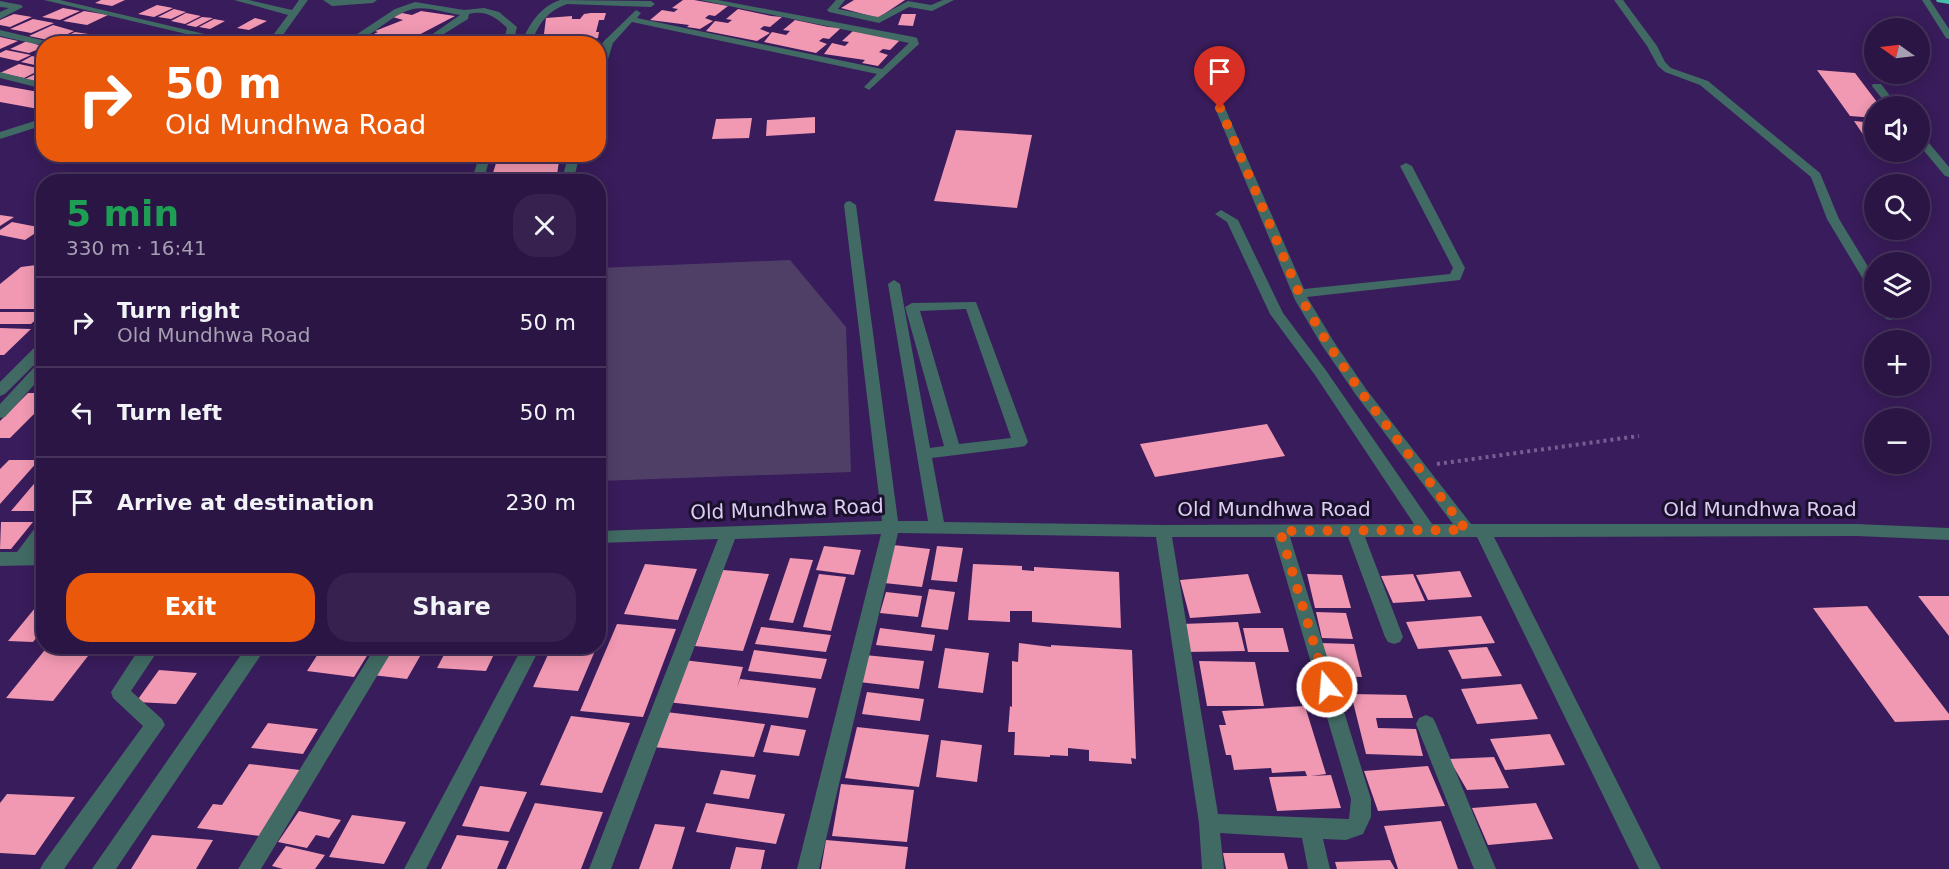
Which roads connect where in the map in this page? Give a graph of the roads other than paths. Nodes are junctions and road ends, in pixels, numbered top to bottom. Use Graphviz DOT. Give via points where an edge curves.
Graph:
graph roads {
  1 [pos="48,0"];
  2 [pos="238,0"];
  3 [pos="304,0"];
  4 [pos="327,0"];
  5 [pos="373,0"];
  6 [pos="704,0"];
  7 [pos="841,0"];
  8 [pos="950,0"];
  9 [pos="1618,0"];
  10 [pos="1926,0"];
  11 [pos="1941,0"];
  12 [pos="1949,1"];
  13 [pos="652,2"];
  14 [pos="0,4"];
  15 [pos="637,5"];
  16 [pos="293,13"];
  17 [pos="464,13"];
  18 [pos="0,16"];
  19 [pos="630,19"];
  20 [pos="0,33"];
  21 [pos="208,36"];
  22 [pos="276,36"];
  23 [pos="359,36"];
  24 [pos="435,36"];
  25 [pos="510,36"];
  26 [pos="531,36"];
  27 [pos="1949,36"];
  28 [pos="36,41"];
  29 [pos="606,49"];
  30 [pos="884,72"];
  31 [pos="0,75"];
  32 [pos="36,84"];
  33 [pos="1877,86"];
  34 [pos="868,87"];
  35 [pos="1885,96"];
  36 [pos="1220,108"];
  37 [pos="36,124"];
  38 [pos="0,136"];
  39 [pos="1930,151"];
  40 [pos="1406,166"];
  41 [pos="1949,174"];
  42 [pos="850,205"];
  43 [pos="1221,214"];
  44 [pos="1864,271"];
  45 [pos="894,284"];
  46 [pos="1299,294"];
  47 [pos="36,354"];
  48 [pos="36,374"];
  49 [pos="0,392"];
  50 [pos="0,413"];
  51 [pos="952,450"];
  52 [pos="923,454"];
  53 [pos="891,527"];
  54 [pos="937,528"];
  55 [pos="1354,530"];
  56 [pos="1427,530"];
  57 [pos="1474,530"];
  58 [pos="1163,531"];
  59 [pos="1280,531"];
  60 [pos="729,533"];
  61 [pos="1949,534"];
  62 [pos="606,537"];
  63 [pos="36,539"];
  64 [pos="22,558"];
  65 [pos="36,558"];
  66 [pos="0,559"];
  67 [pos="1394,637"];
  68 [pos="147,654"];
  69 [pos="252,654"];
  70 [pos="381,654"];
  71 [pos="528,654"];
  72 [pos="1426,724"];
  73 [pos="1209,823"];
  74 [pos="1310,828"];
  75 [pos="51,869"];
  76 [pos="103,869"];
  77 [pos="249,869"];
  78 [pos="415,869"];
  79 [pos="600,869"];
  80 [pos="808,869"];
  81 [pos="1213,869"];
  82 [pos="1319,869"];
  83 [pos="1485,869"];
  84 [pos="1650,869"];
  1 -- 21 [label="street"];
  2 -- 16 [label="street"];
  3 -- 16 [label="street"];
  4 -- 5 [label="street"];
  6 -- 30 [label="street" via="914,40"];
  7 -- 8 [label="street" via="832,10 879,20 908,4 932,8"];
  9 -- 44 [label="street" via="1661,64 1704,83 1816,175 1833,219"];
  10 -- 27 [label="street"];
  11 -- 12 [label="highway"];
  13 -- 15 [label="street"];
  14 -- 18 [label="street" via="18,7"];
  15 -- 19 [label="street"];
  15 -- 26 [label="street" via="566,1 554,4 546,9"];
  16 -- 22 [label="street"];
  17 -- 23 [label="street" via="415,5"];
  17 -- 24 [label="street" via="465,17"];
  17 -- 25 [label="street" via="485,9 501,16 512,27"];
  19 -- 29 [label="street"];
  19 -- 30 [label="street"];
  20 -- 28 [label="street"];
  30 -- 34 [label="street"];
  31 -- 32 [label="street"];
  33 -- 35 [label="street"];
  36 -- 46 [label="street"];
  37 -- 38 [label="street"];
  39 -- 41 [label="street"];
  40 -- 46 [label="street" via="1459,268 1455,276"];
  42 -- 53 [label="street"];
  43 -- 56 [label="street" via="1232,220 1277,314"];
  45 -- 52 [label="street"];
  46 -- 57 [label="street" via="1341,363 1419,466"];
  47 -- 49 [label="street"];
  48 -- 50 [label="street"];
  51 -- 51 [label="street" via="1020,442 971,304 912,307"];
  51 -- 52 [label="street"];
  52 -- 54 [label="street"];
  53 -- 54 [label="street, Old Mundhwa Road"];
  53 -- 60 [label="street, Old Mundhwa Road"];
  53 -- 80 [label="street"];
  54 -- 58 [label="street, Old Mundhwa Road"];
  55 -- 56 [label="street, Old Mundhwa Road"];
  55 -- 59 [label="street, Old Mundhwa Road"];
  55 -- 67 [label="street"];
  56 -- 57 [label="street, Old Mundhwa Road"];
  57 -- 61 [label="street, Old Mundhwa Road" via="1857,530"];
  57 -- 84 [label="street"];
  58 -- 59 [label="street, Old Mundhwa Road"];
  58 -- 73 [label="street"];
  59 -- 74 [label="street" via="1361,799 1361,817 1356,827"];
  60 -- 62 [label="street, Old Mundhwa Road"];
  60 -- 79 [label="street"];
  63 -- 64 [label="street"];
  64 -- 65 [label="street"];
  64 -- 66 [label="street"];
  68 -- 75 [label="street" via="120,692 155,725"];
  69 -- 76 [label="street"];
  70 -- 77 [label="street"];
  71 -- 78 [label="street"];
  72 -- 83 [label="street"];
  73 -- 74 [label="street"];
  73 -- 81 [label="street"];
  74 -- 82 [label="street"];
}
